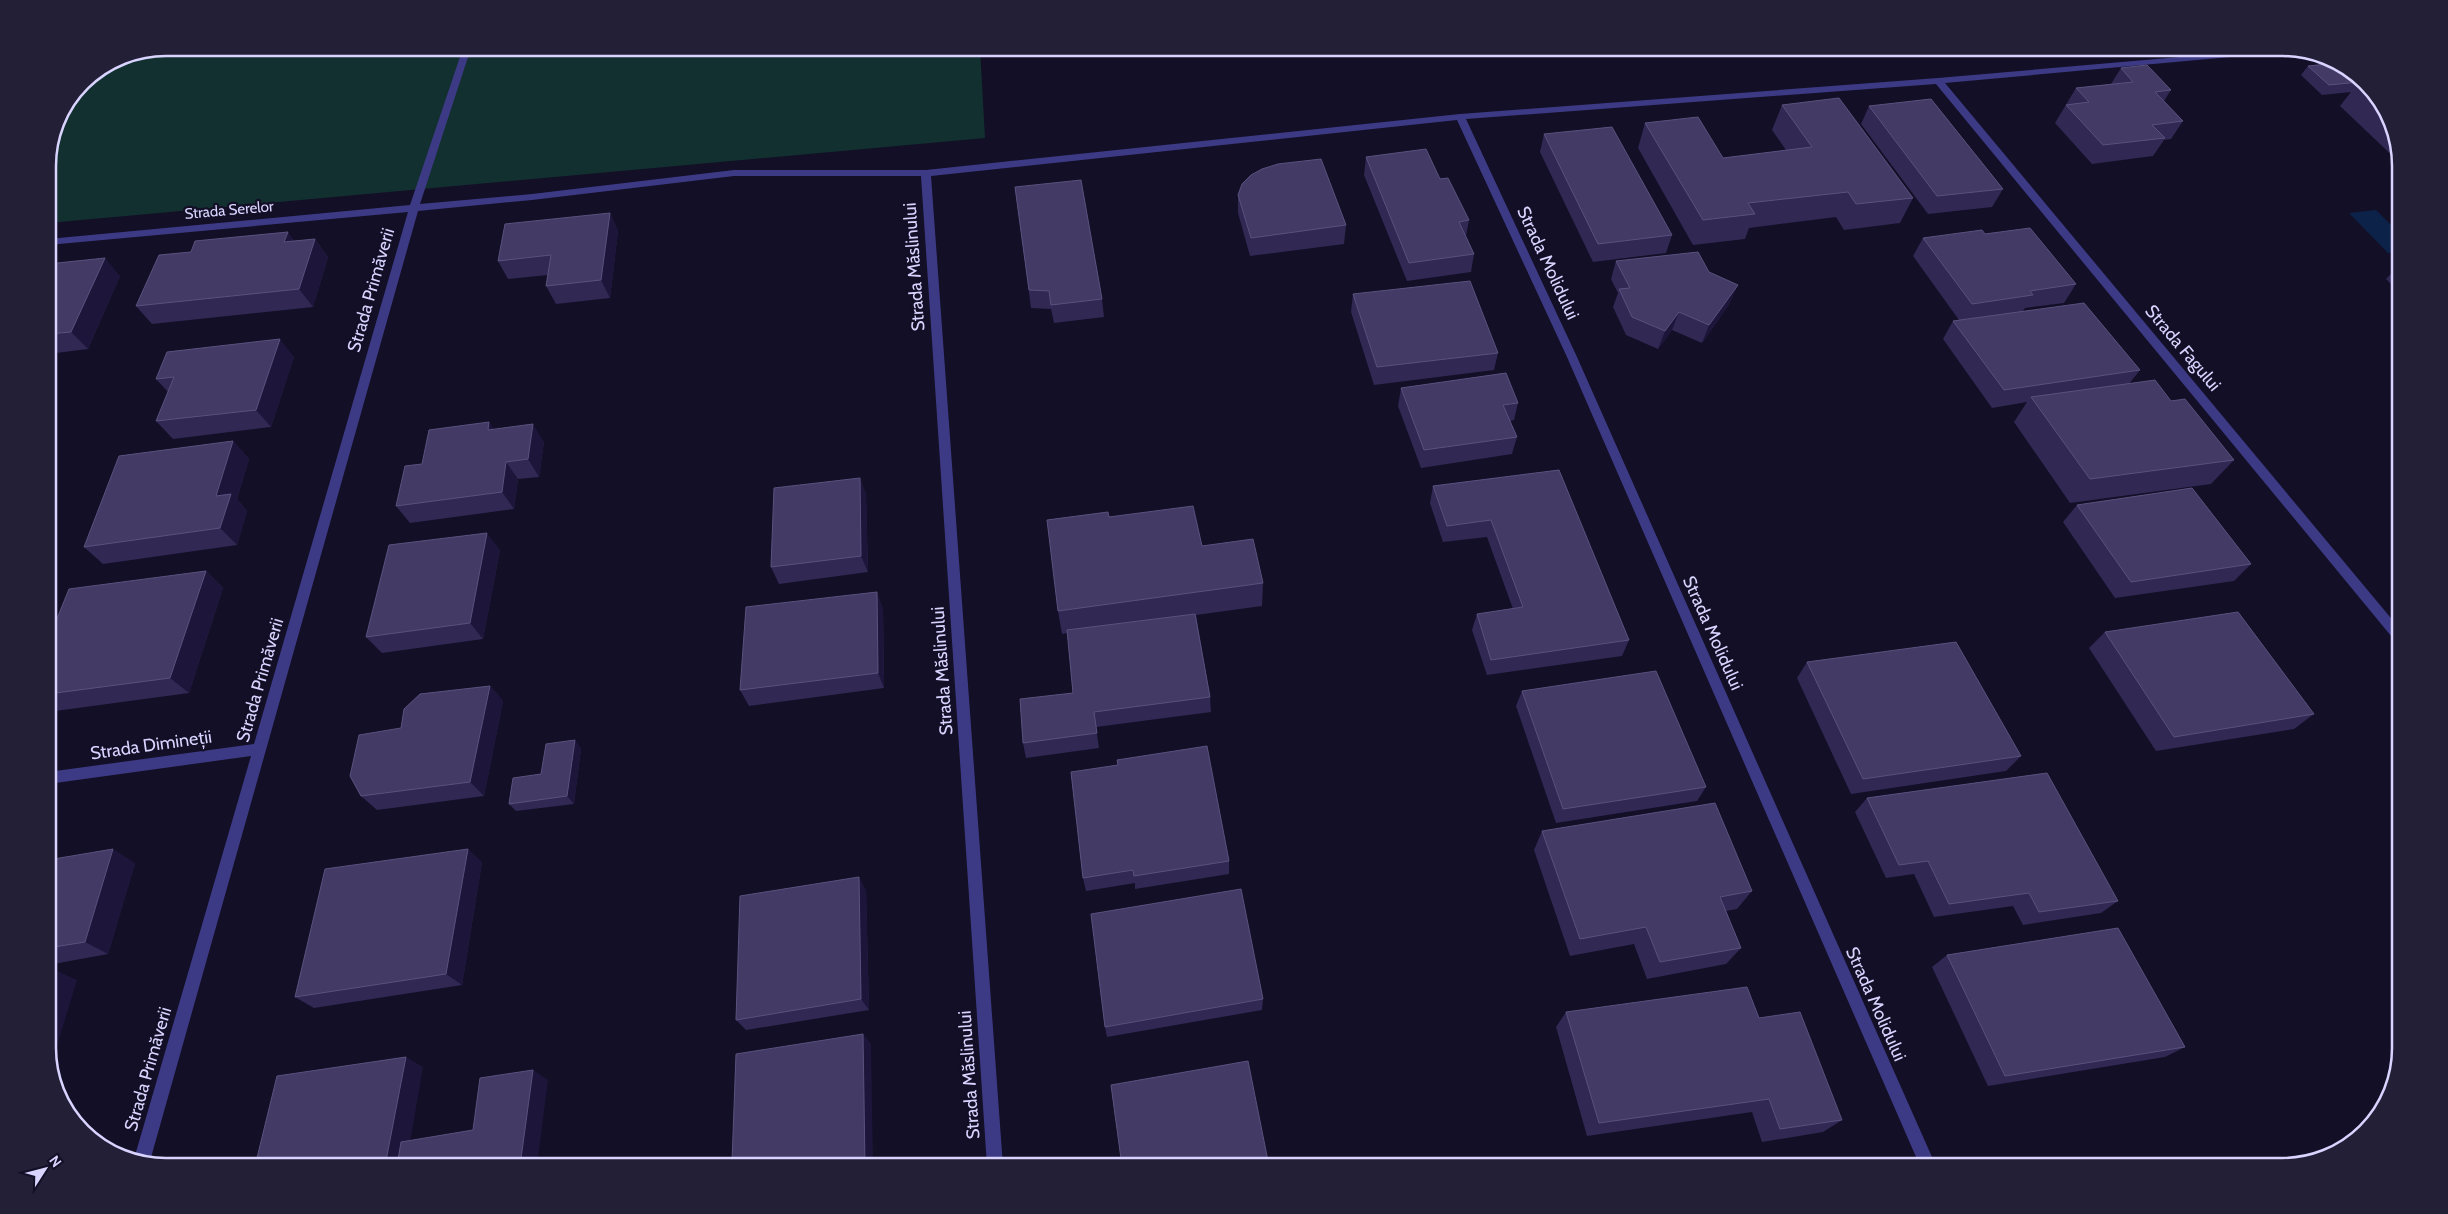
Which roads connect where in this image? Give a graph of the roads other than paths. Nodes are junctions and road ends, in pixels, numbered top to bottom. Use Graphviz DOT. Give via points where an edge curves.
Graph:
graph roads {
  1 [pos="464,56"];
  2 [pos="2223,56"];
  3 [pos="1938,81"];
  4 [pos="1460,117"];
  5 [pos="926,173"];
  6 [pos="414,208"];
  7 [pos="56,241"];
  8 [pos="2392,628"];
  9 [pos="260,749"];
  10 [pos="56,777"];
  11 [pos="144,1155"];
  12 [pos="993,1158"];
  13 [pos="1924,1158"];
  1 -- 6 [label="street, Strada Primăverii"];
  2 -- 3 [label="street, Strada Serelor"];
  3 -- 4 [label="street, Strada Serelor"];
  3 -- 8 [label="street, Strada Fagului"];
  4 -- 5 [label="street, Strada Serelor"];
  4 -- 13 [label="street, Strada Molidului" via="1572,357"];
  5 -- 6 [label="street, Strada Serelor" via="734,173"];
  5 -- 12 [label="street, Strada Măslinului"];
  6 -- 7 [label="street, Strada Serelor"];
  6 -- 9 [label="street, Strada Primăverii"];
  9 -- 10 [label="street, Strada Dimineții"];
  9 -- 11 [label="street, Strada Primăverii"];
}
